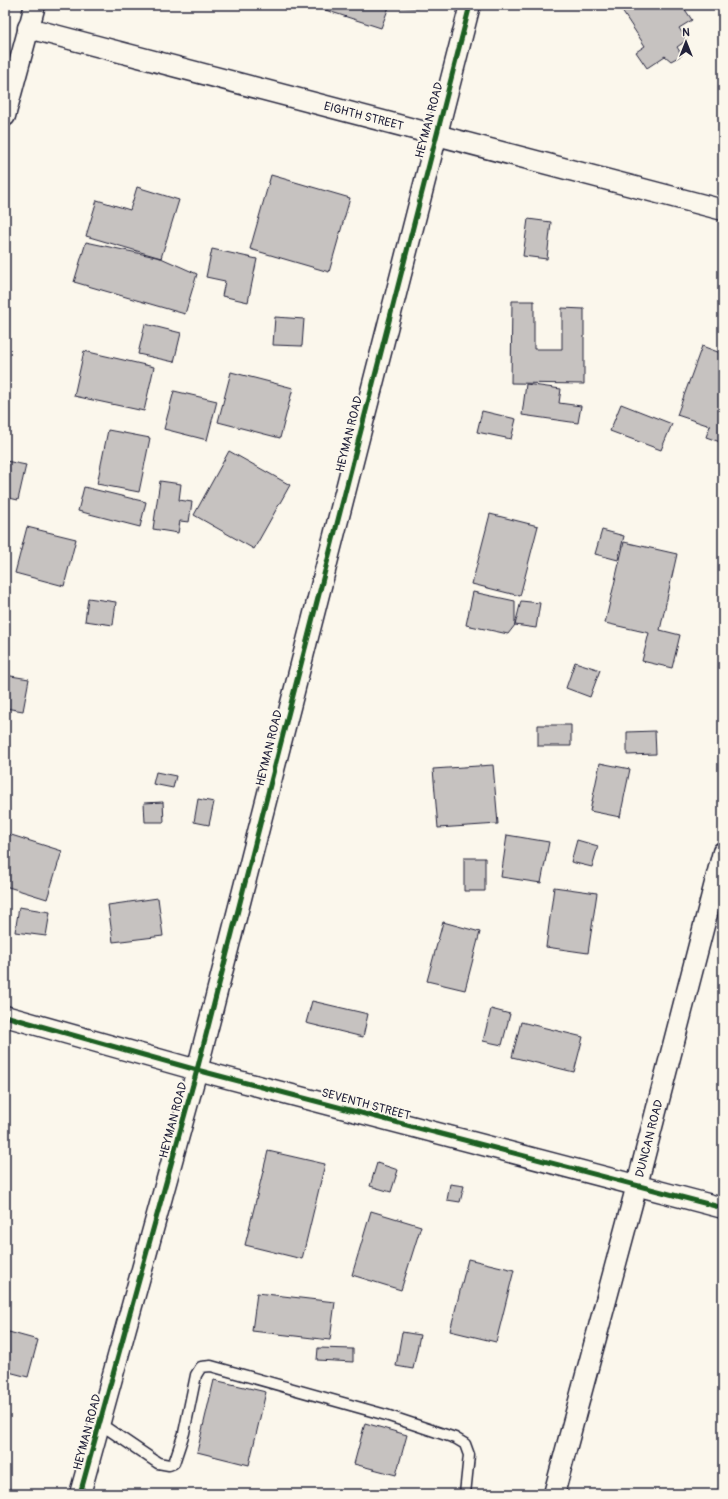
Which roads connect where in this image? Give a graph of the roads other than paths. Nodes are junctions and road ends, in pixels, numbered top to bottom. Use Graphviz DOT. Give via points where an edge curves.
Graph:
graph roads {
  1 [pos="35,5"];
  2 [pos="470,5"];
  3 [pos="28,28"];
  4 [pos="5,116"];
  5 [pos="436,134"];
  6 [pos="723,210"];
  7 [pos="723,852"];
  8 [pos="5,1016"];
  9 [pos="197,1070"];
  10 [pos="637,1185"];
  11 [pos="723,1208"];
  12 [pos="100,1423"];
  13 [pos="80,1494"];
  14 [pos="465,1494"];
  15 [pos="554,1494"];
  1 -- 3 [label="street"];
  2 -- 5 [label="street, HEYMAN ROAD"];
  3 -- 4 [label="street"];
  3 -- 5 [label="street, EIGHTH STREET"];
  5 -- 6 [label="street, EIGHTH STREET"];
  5 -- 9 [label="street, HEYMAN ROAD"];
  7 -- 10 [label="street, DUNCAN ROAD"];
  8 -- 9 [label="street, SEVENTH STREET"];
  9 -- 10 [label="street, SEVENTH STREET"];
  9 -- 12 [label="street, HEYMAN ROAD"];
  10 -- 11 [label="street, SEVENTH STREET"];
  10 -- 15 [label="street, DUNCAN ROAD"];
  12 -- 13 [label="street, HEYMAN ROAD"];
  12 -- 14 [label="lane" via="158,1463 174,1463 184,1433 196,1375 201,1367 212,1366 386,1415 455,1438 465,1444 468,1455"];
}
